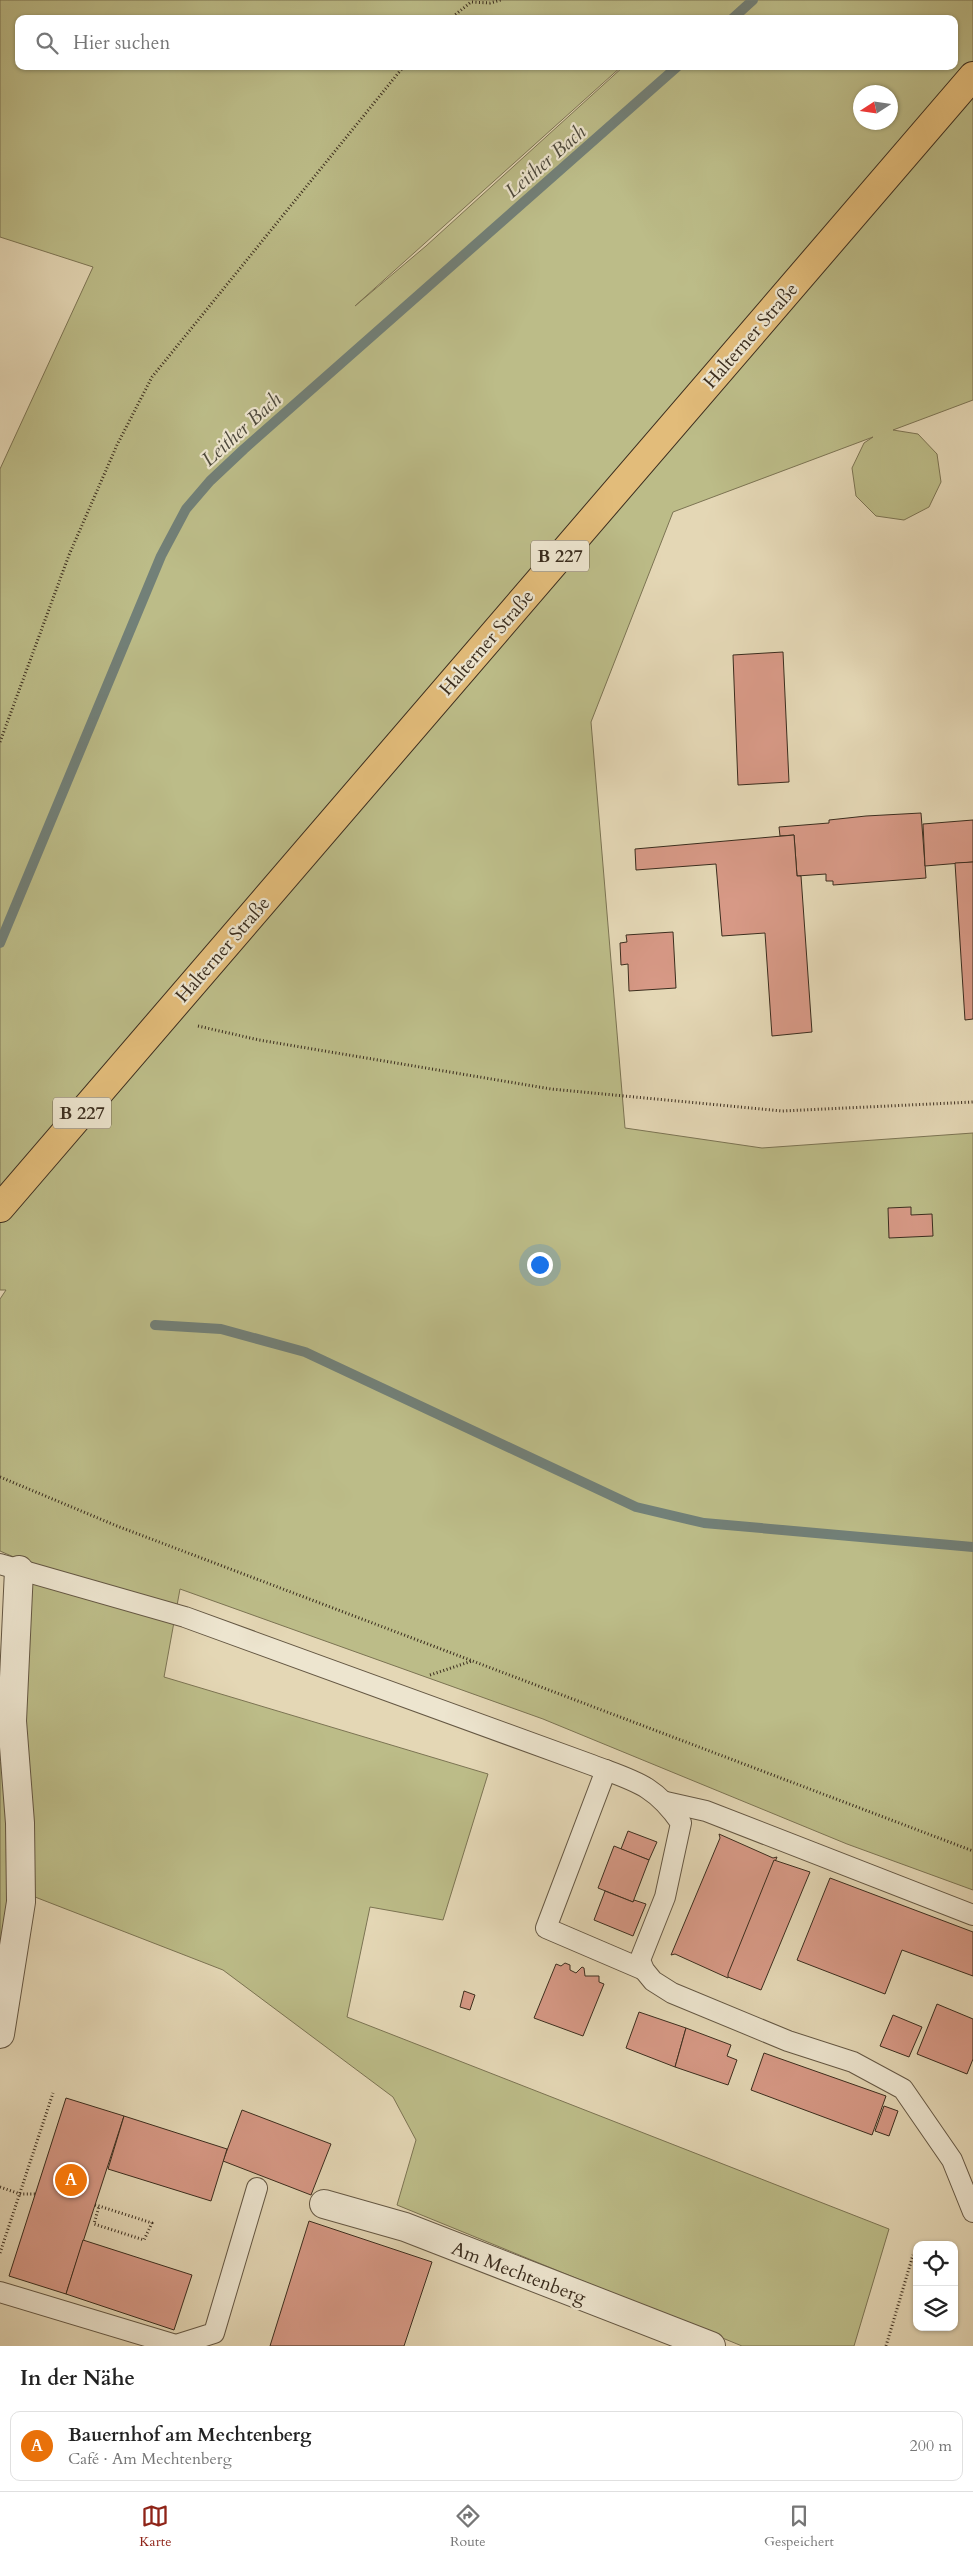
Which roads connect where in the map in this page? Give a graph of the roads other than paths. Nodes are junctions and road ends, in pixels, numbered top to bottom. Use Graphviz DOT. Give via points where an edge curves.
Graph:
graph roads {
  1 [pos="973,76"];
  2 [pos="0,1208"];
  3 [pos="10,1567"];
  4 [pos="606,1770"];
  5 [pos="666,1802"];
  6 [pos="973,1915"];
  7 [pos="644,1970"];
  8 [pos="0,2034"];
  9 [pos="257,2188"];
  10 [pos="324,2204"];
  11 [pos="973,2212"];
  12 [pos="0,2292"];
  13 [pos="711,2346"];
  1 -- 2 [label="main road, Halterner Straße / B 227"];
  3 -- 4 [label="lane" via="185,1617"];
  3 -- 8 [label="street" via="12,1721 20,1823 21,1902"];
  4 -- 5 [label="lane" via="650,1788"];
  4 -- 7 [label="lane" via="546,1928"];
  5 -- 6 [label="lane" via="706,1811"];
  5 -- 7 [label="lane" via="681,1823 665,1898 640,1960"];
  7 -- 11 [label="lane" via="653,1981 672,1993 788,2041 853,2062 903,2089 952,2160"];
  9 -- 12 [label="lane" via="214,2333 176,2345"];
  10 -- 13 [label="street, Am Mechtenberg" via="405,2227"];
}
